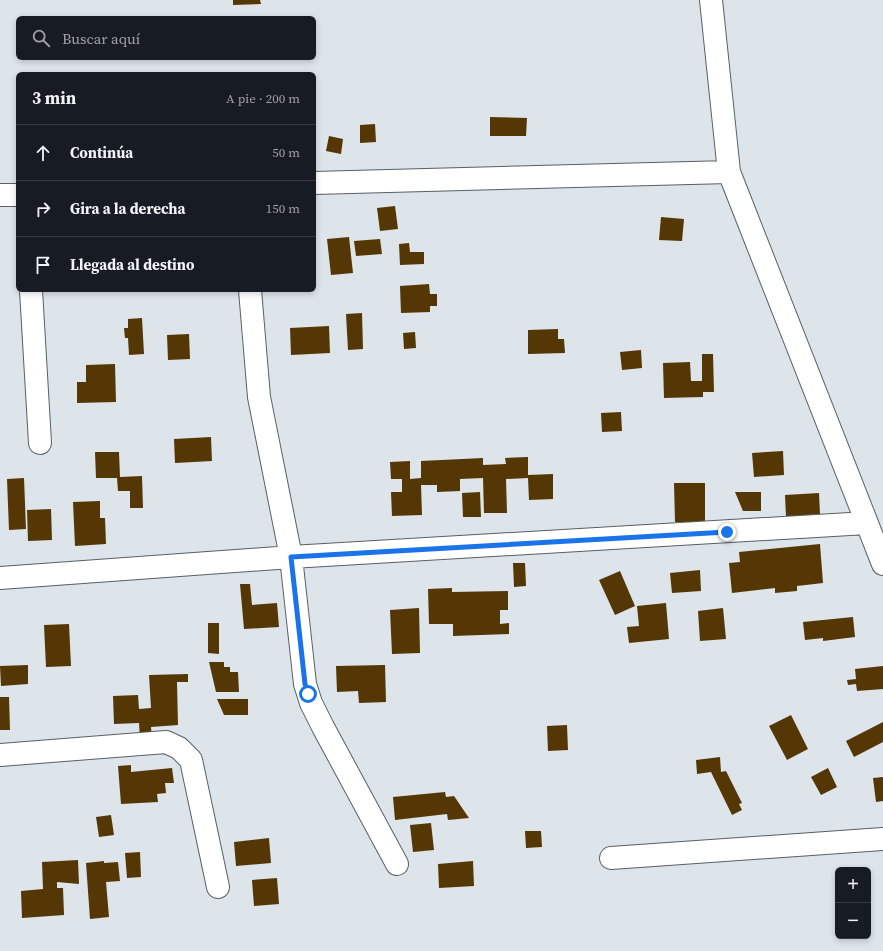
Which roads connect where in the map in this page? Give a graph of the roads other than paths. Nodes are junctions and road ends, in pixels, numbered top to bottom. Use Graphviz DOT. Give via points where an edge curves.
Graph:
graph roads {
  1 [pos="711,0"];
  2 [pos="729,172"];
  3 [pos="316,183"];
  4 [pos="0,195"];
  5 [pos="16,195"];
  6 [pos="31,292"];
  7 [pos="250,292"];
  8 [pos="40,443"];
  9 [pos="867,523"];
  10 [pos="291,557"];
  11 [pos="883,564"];
  12 [pos="0,578"];
  13 [pos="0,755"];
  14 [pos="883,839"];
  15 [pos="611,858"];
  16 [pos="397,864"];
  17 [pos="218,887"];
  1 -- 2 [label="street"];
  2 -- 3 [label="street"];
  2 -- 9 [label="street"];
  4 -- 5 [label="street"];
  6 -- 8 [label="street"];
  7 -- 10 [label="street" via="259,398"];
  9 -- 10 [label="street"];
  9 -- 11 [label="street"];
  10 -- 12 [label="street"];
  10 -- 16 [label="street" via="305,684 311,703"];
  13 -- 17 [label="street" via="166,742 179,748 191,760"];
  14 -- 15 [label="street"];
}
